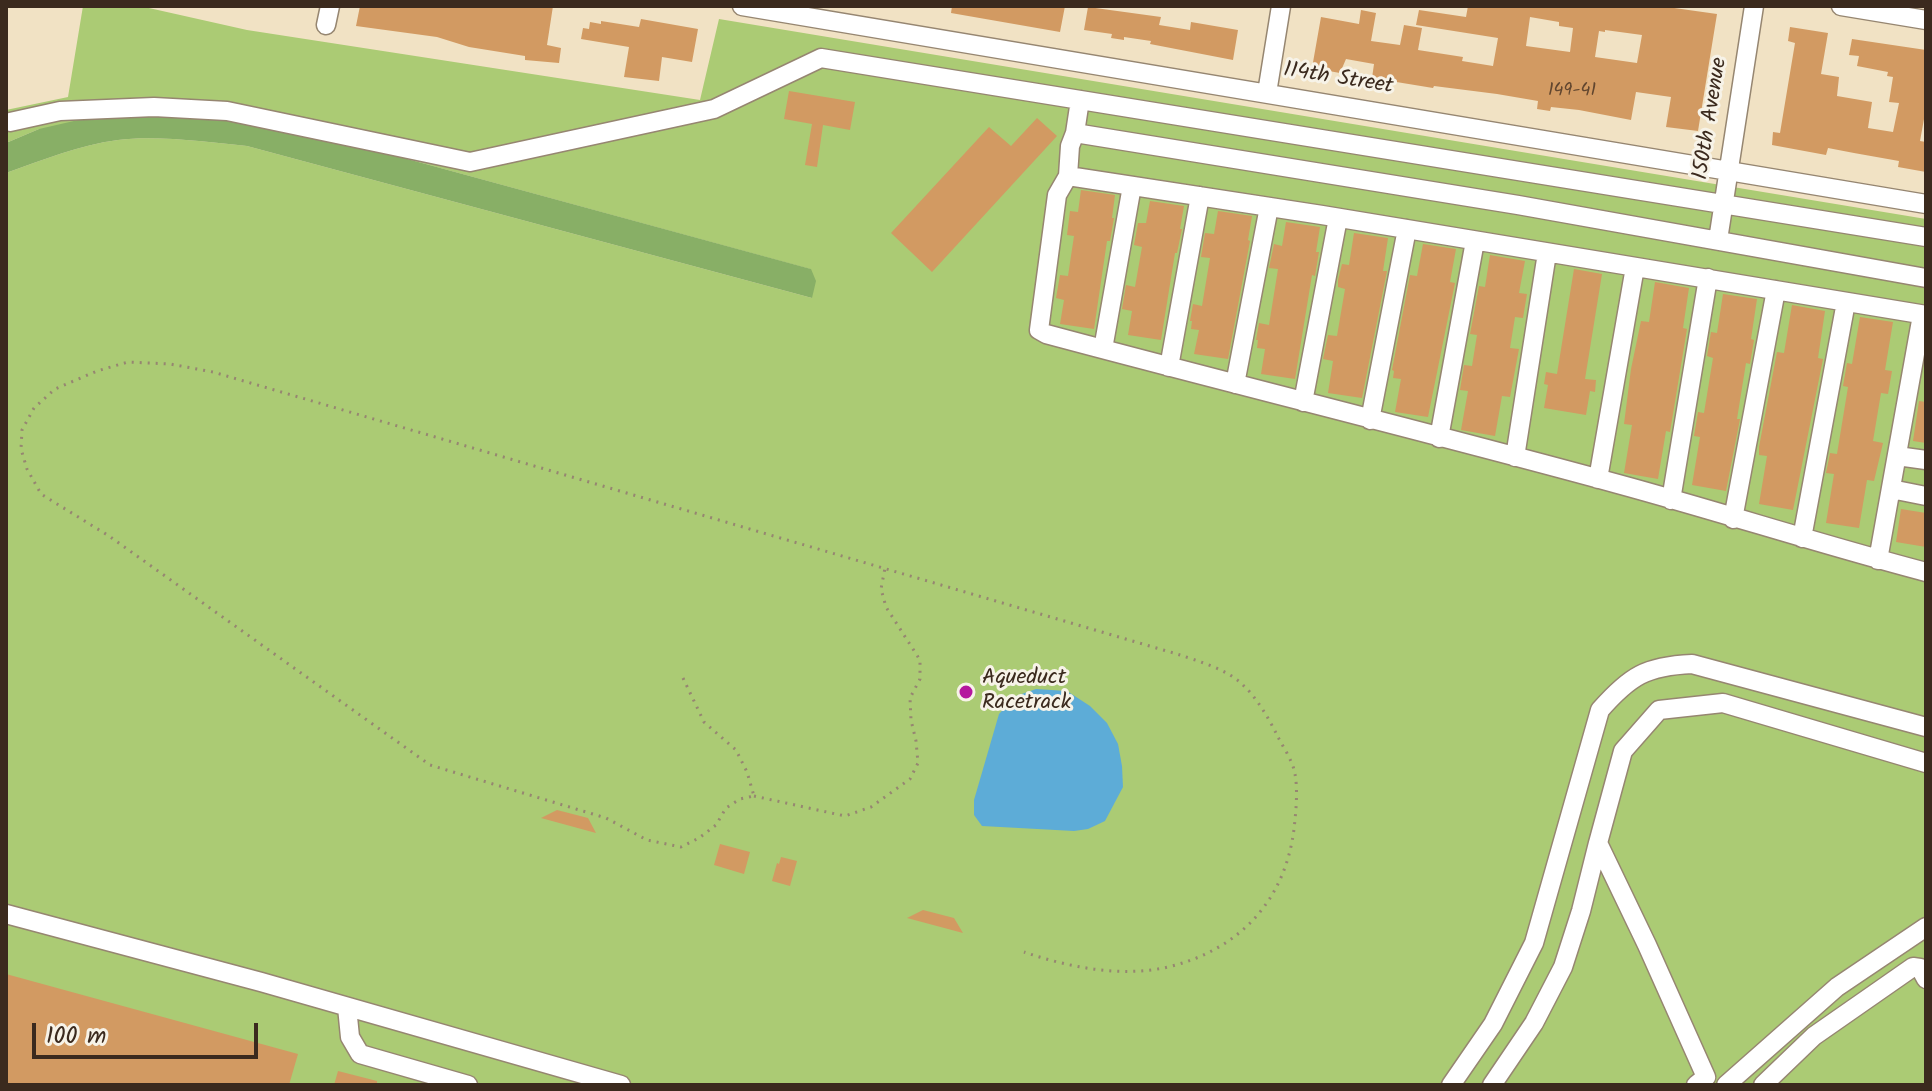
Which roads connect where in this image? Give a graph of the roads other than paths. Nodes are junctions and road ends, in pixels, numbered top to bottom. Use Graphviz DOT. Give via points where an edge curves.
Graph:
graph roads {
  1 [pos="330,6"];
  2 [pos="742,6"];
  3 [pos="1281,6"];
  4 [pos="1754,6"];
  5 [pos="1841,6"];
  6 [pos="805,11"];
  7 [pos="1926,20"];
  8 [pos="326,25"];
  9 [pos="1267,93"];
  10 [pos="1080,100"];
  11 [pos="10,122"];
  12 [pos="1075,133"];
  13 [pos="1729,172"];
  14 [pos="1068,176"];
  15 [pos="1132,186"];
  16 [pos="1200,196"];
  17 [pos="1724,204"];
  18 [pos="1926,204"];
  19 [pos="1269,207"];
  20 [pos="1338,218"];
  21 [pos="1407,229"];
  22 [pos="1926,237"];
  23 [pos="1718,240"];
  24 [pos="1475,241"];
  25 [pos="1547,253"];
  26 [pos="1635,267"];
  27 [pos="1708,278"];
  28 [pos="1926,278"];
  29 [pos="1776,290"];
  30 [pos="1846,302"];
  31 [pos="1924,315"];
  32 [pos="1103,349"];
  33 [pos="1169,367"];
  34 [pos="1235,384"];
  35 [pos="1303,402"];
  36 [pos="1370,420"];
  37 [pos="1439,438"];
  38 [pos="1897,456"];
  39 [pos="1515,457"];
  40 [pos="1926,460"];
  41 [pos="1598,479"];
  42 [pos="1891,489"];
  43 [pos="1926,496"];
  44 [pos="1671,500"];
  45 [pos="1733,519"];
  46 [pos="1802,538"];
  47 [pos="1878,560"];
  48 [pos="1926,572"];
  49 [pos="1926,727"];
  50 [pos="1926,763"];
  51 [pos="1598,843"];
  52 [pos="6,914"];
  53 [pos="1926,927"];
  54 [pos="1926,979"];
  55 [pos="347,1007"];
  56 [pos="468,1085"];
  57 [pos="621,1085"];
  58 [pos="1451,1085"];
  59 [pos="1492,1085"];
  60 [pos="1696,1085"];
  61 [pos="1726,1085"];
  62 [pos="1763,1085"];
  1 -- 8 [label="street"];
  2 -- 6 [label="street, 114th Street"];
  3 -- 9 [label="street"];
  4 -- 13 [label="street, 150th Avenue"];
  5 -- 7 [label="street"];
  6 -- 9 [label="street, 114th Street"];
  9 -- 13 [label="street, 114th Street"];
  10 -- 11 [label="street" via="821,58 714,109 470,162 227,111 60,111"];
  10 -- 12 [label="street"];
  10 -- 17 [label="street"];
  12 -- 14 [label="street"];
  12 -- 23 [label="street"];
  13 -- 17 [label="street, 150th Avenue"];
  13 -- 18 [label="street, 114th Street"];
  14 -- 15 [label="street"];
  14 -- 32 [label="street" via="1057,195 1039,330"];
  15 -- 16 [label="street"];
  15 -- 32 [label="street"];
  16 -- 19 [label="street"];
  16 -- 33 [label="street"];
  17 -- 22 [label="street"];
  17 -- 23 [label="street, 150th Avenue"];
  19 -- 20 [label="street"];
  19 -- 34 [label="street"];
  20 -- 21 [label="street"];
  20 -- 35 [label="street"];
  21 -- 24 [label="street"];
  21 -- 36 [label="street"];
  23 -- 28 [label="street"];
  24 -- 25 [label="street"];
  24 -- 37 [label="street"];
  25 -- 26 [label="street"];
  25 -- 39 [label="street"];
  26 -- 27 [label="street"];
  26 -- 41 [label="street"];
  27 -- 29 [label="street"];
  27 -- 44 [label="street"];
  29 -- 30 [label="street"];
  29 -- 45 [label="street"];
  30 -- 31 [label="street"];
  30 -- 46 [label="street"];
  31 -- 38 [label="street"];
  32 -- 33 [label="street"];
  33 -- 34 [label="street"];
  34 -- 35 [label="street"];
  35 -- 36 [label="street"];
  36 -- 37 [label="street"];
  37 -- 39 [label="street"];
  38 -- 40 [label="street"];
  38 -- 42 [label="street"];
  39 -- 41 [label="street"];
  41 -- 44 [label="street"];
  42 -- 43 [label="street"];
  42 -- 47 [label="street"];
  44 -- 45 [label="street"];
  45 -- 46 [label="street"];
  46 -- 47 [label="street"];
  47 -- 48 [label="street"];
  49 -- 58 [label="street" via="1692,664 1664,665 1624,683 1600,710 1534,943 1493,1024"];
  50 -- 51 [label="street" via="1723,703 1659,710 1623,751"];
  51 -- 59 [label="street" via="1563,967 1534,1023"];
  51 -- 60 [label="street" via="1706,1077"];
  52 -- 55 [label="street"];
  53 -- 61 [label="street" via="1837,987"];
  54 -- 62 [label="street" via="1920,968 1913,967 1814,1036"];
  55 -- 56 [label="street" via="350,1037 360,1054"];
  55 -- 57 [label="street"];
}
